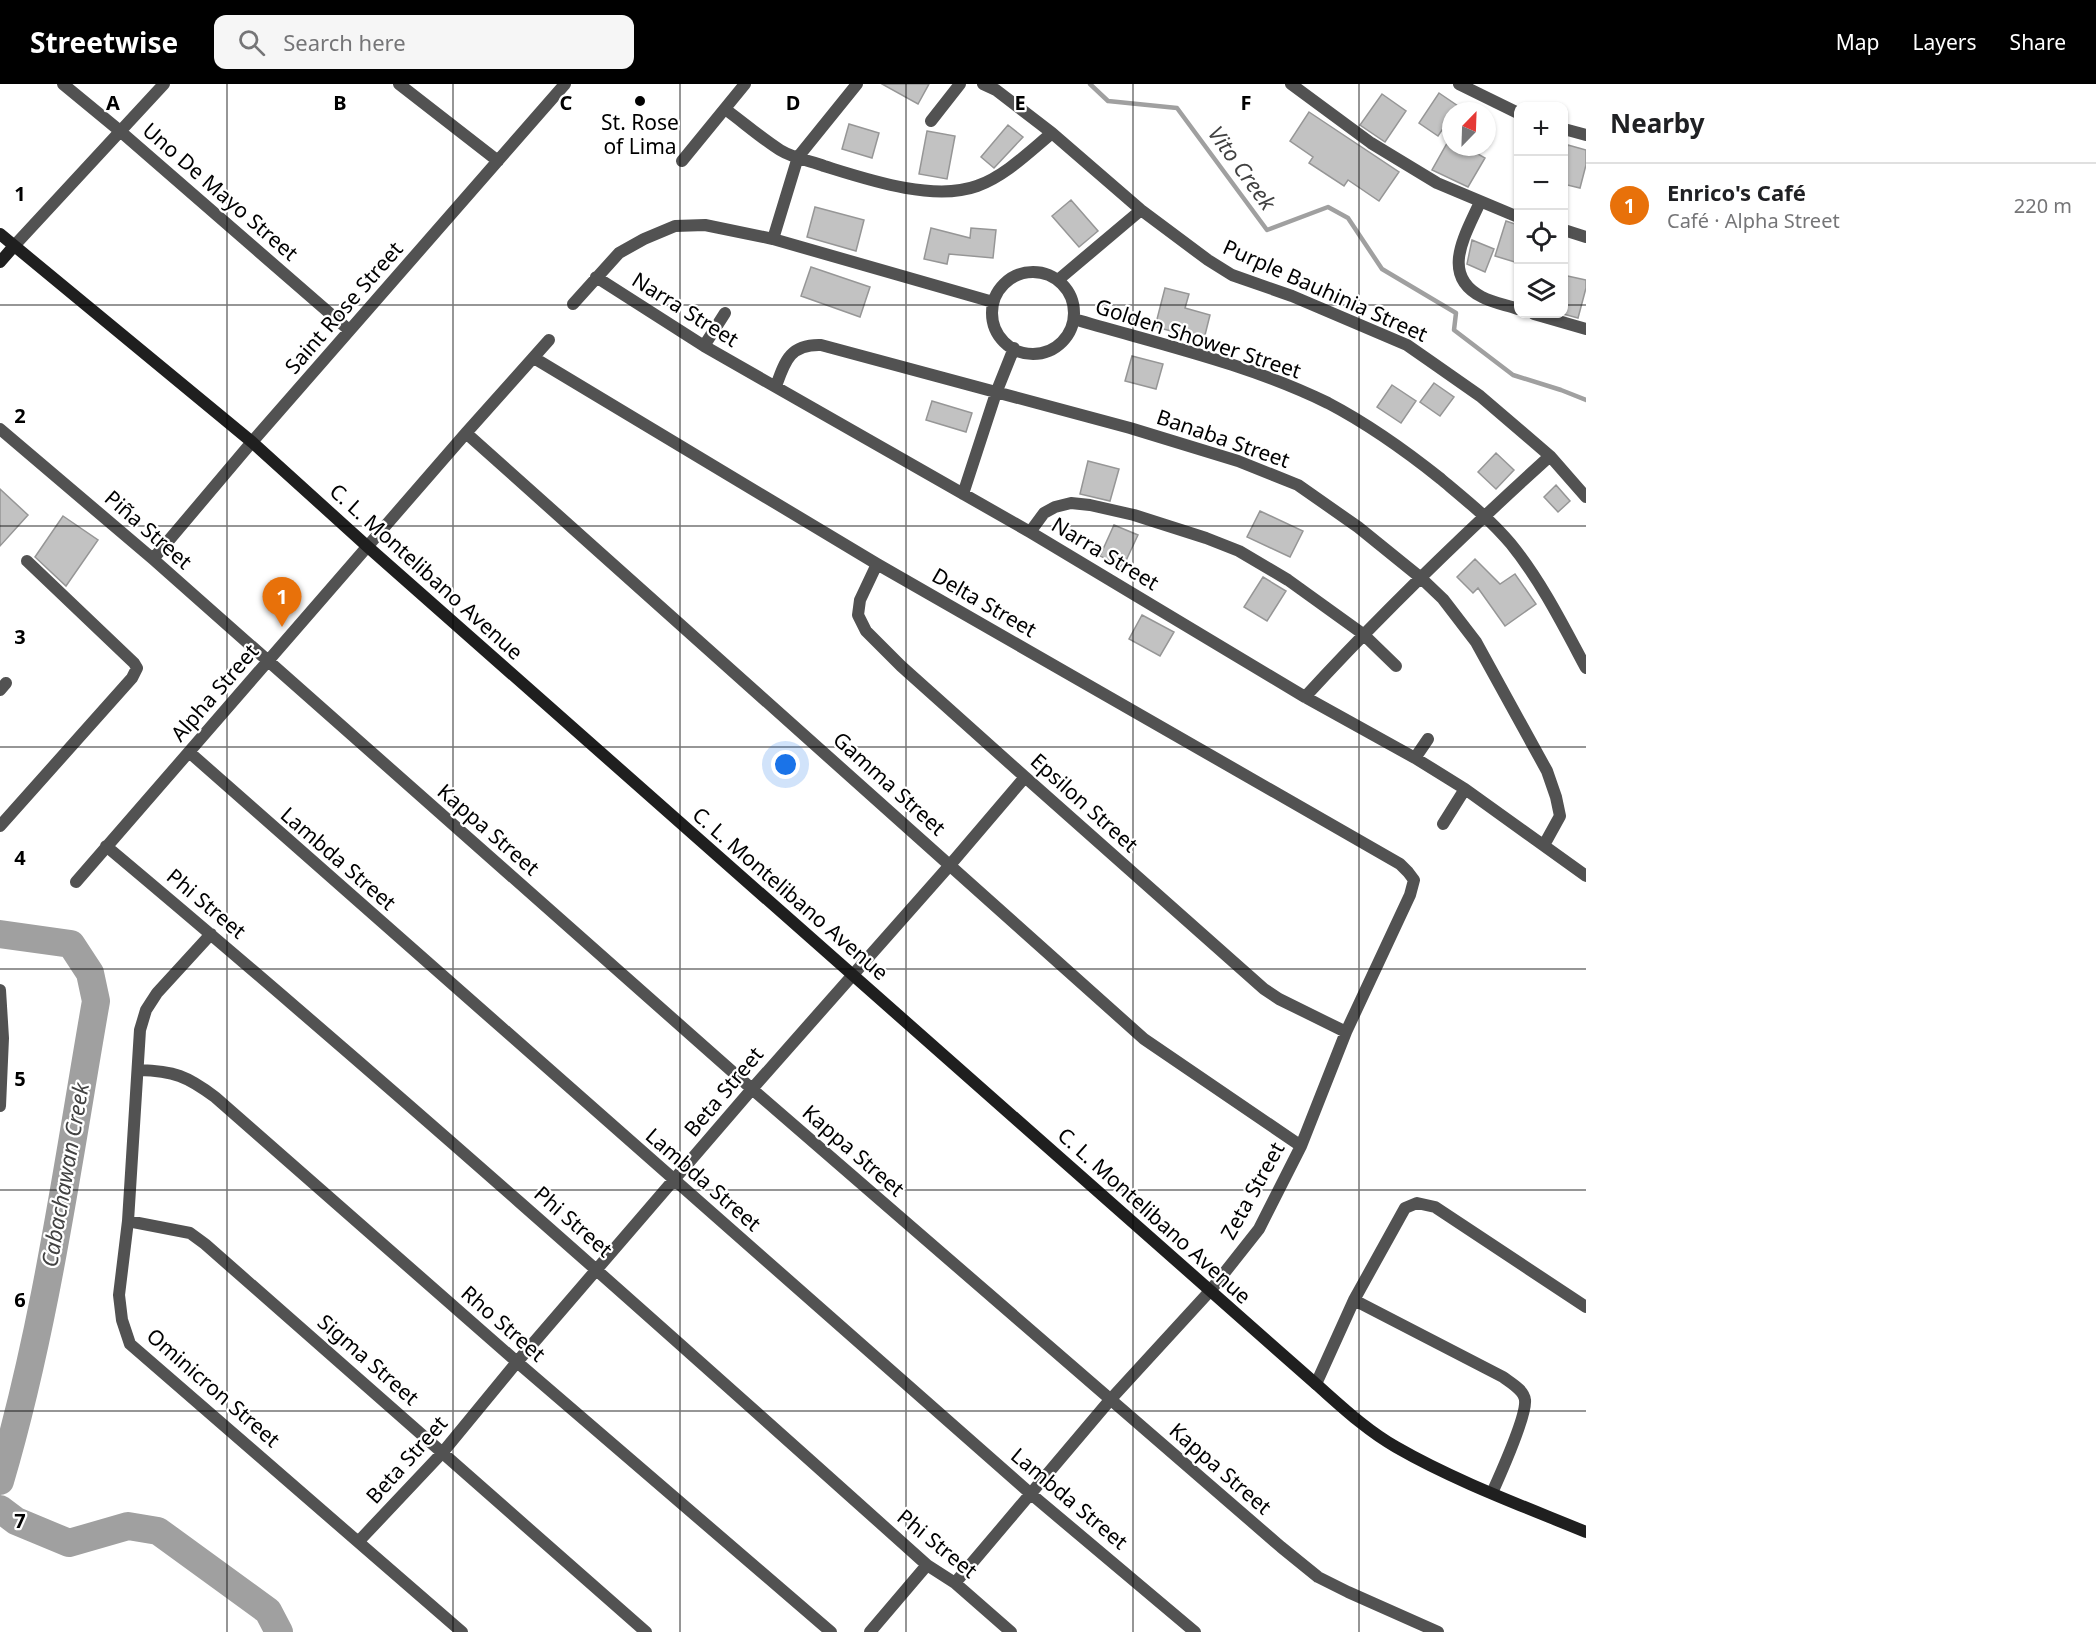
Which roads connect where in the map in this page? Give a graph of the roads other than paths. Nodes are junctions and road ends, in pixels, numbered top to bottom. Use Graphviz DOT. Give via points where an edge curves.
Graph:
graph roads {
  1 [pos="63,84"];
  2 [pos="164,84"];
  3 [pos="399,84"];
  4 [pos="745,84"];
  5 [pos="857,84"];
  6 [pos="960,84"];
  7 [pos="983,84"];
  8 [pos="1291,84"];
  9 [pos="1459,84"];
  10 [pos="558,87"];
  11 [pos="725,109"];
  12 [pos="1514,111"];
  13 [pos="932,122"];
  14 [pos="1568,130"];
  15 [pos="120,131"];
  16 [pos="1052,133"];
  17 [pos="1586,135"];
  18 [pos="798,157"];
  19 [pos="498,161"];
  20 [pos="682,161"];
  21 [pos="1480,202"];
  22 [pos="1141,210"];
  23 [pos="1514,215"];
  24 [pos="1568,232"];
  25 [pos="0,234"];
  26 [pos="1586,237"];
  27 [pos="773,239"];
  28 [pos="14,246"];
  29 [pos="0,262"];
  30 [pos="596,278"];
  31 [pos="1058,280"];
  32 [pos="993,302"];
  33 [pos="573,304"];
  34 [pos="1514,308"];
  35 [pos="725,313"];
  36 [pos="1548,318"];
  37 [pos="1074,319"];
  38 [pos="1586,329"];
  39 [pos="350,330"];
  40 [pos="549,340"];
  41 [pos="704,346"];
  42 [pos="1014,348"];
  43 [pos="534,358"];
  44 [pos="776,386"];
  45 [pos="996,393"];
  46 [pos="0,429"];
  47 [pos="466,434"];
  48 [pos="252,442"];
  49 [pos="1550,456"];
  50 [pos="963,494"];
  51 [pos="1586,497"];
  52 [pos="1485,515"];
  53 [pos="1030,532"];
  54 [pos="368,547"];
  55 [pos="153,559"];
  56 [pos="27,561"];
  57 [pos="877,564"];
  58 [pos="1421,578"];
  59 [pos="1363,634"];
  60 [pos="268,663"];
  61 [pos="1396,666"];
  62 [pos="1586,668"];
  63 [pos="1305,697"];
  64 [pos="1428,739"];
  65 [pos="189,752"];
  66 [pos="1415,758"];
  67 [pos="1025,777"];
  68 [pos="1466,789"];
  69 [pos="5,812"];
  70 [pos="1443,824"];
  71 [pos="0,826"];
  72 [pos="1544,845"];
  73 [pos="106,846"];
  74 [pos="950,865"];
  75 [pos="1586,876"];
  76 [pos="1414,880"];
  77 [pos="76,882"];
  78 [pos="211,934"];
  79 [pos="852,974"];
  80 [pos="0,990"];
  81 [pos="1346,1032"];
  82 [pos="2,1038"];
  83 [pos="139,1070"];
  84 [pos="752,1089"];
  85 [pos="0,1106"];
  86 [pos="1300,1146"];
  87 [pos="674,1181"];
  88 [pos="128,1221"];
  89 [pos="598,1269"];
  90 [pos="1210,1291"];
  91 [pos="1354,1300"];
  92 [pos="1586,1307"];
  93 [pos="517,1362"];
  94 [pos="1316,1384"];
  95 [pos="1110,1400"];
  96 [pos="443,1452"];
  97 [pos="1492,1493"];
  98 [pos="1031,1494"];
  99 [pos="1586,1532"];
  100 [pos="359,1541"];
  101 [pos="927,1565"];
  102 [pos="955,1583"];
  103 [pos="462,1632"];
  104 [pos="646,1632"];
  105 [pos="831,1632"];
  106 [pos="870,1632"];
  107 [pos="1011,1632"];
  108 [pos="1195,1632"];
  109 [pos="1438,1632"];
  1 -- 15 [label="street, Uno De Mayo Street"];
  2 -- 15 [label="street"];
  3 -- 19 [label="street"];
  4 -- 11 [label="street"];
  5 -- 18 [label="street"];
  6 -- 13 [label="street"];
  7 -- 16 [label="street, Purple Bauhinia Street"];
  8 -- 21 [label="street" via="1371,143 1437,183"];
  9 -- 12 [label="street"];
  10 -- 19 [label="street, Saint Rose Street"];
  11 -- 18 [label="street" via="782,151"];
  11 -- 20 [label="street"];
  14 -- 17 [label="street"];
  15 -- 28 [label="street"];
  15 -- 39 [label="street, Uno De Mayo Street"];
  16 -- 18 [label="street" via="993,178 957,190 903,188"];
  16 -- 22 [label="street, Purple Bauhinia Street"];
  18 -- 27 [label="street"];
  19 -- 39 [label="street, Saint Rose Street"];
  21 -- 23 [label="street"];
  21 -- 34 [label="street" via="1459,254 1458,270 1466,284 1482,297"];
  22 -- 31 [label="street"];
  22 -- 49 [label="street, Purple Bauhinia Street" via="1187,247 1232,275 1407,345 1480,396"];
  24 -- 26 [label="street"];
  25 -- 28 [label="street, C. L. Montelibano Avenue"];
  27 -- 30 [label="street" via="705,225 675,226 619,254"];
  27 -- 32 [label="street"];
  28 -- 29 [label="street"];
  28 -- 48 [label="street, C. L. Montelibano Avenue"];
  30 -- 33 [label="street"];
  30 -- 41 [label="street, Narra Street"];
  31 -- 32 [label="street" via="1044,273 1016,275 1004,284"];
  31 -- 37 [label="street" via="1073,302"];
  32 -- 42 [label="street" via="997,331"];
  35 -- 41 [label="street"];
  36 -- 38 [label="street"];
  37 -- 42 [label="street" via="1069,333 1052,349 1038,353"];
  37 -- 52 [label="street, Golden Shower Street" via="1248,370 1328,403 1379,434"];
  39 -- 48 [label="street, Saint Rose Street"];
  40 -- 43 [label="street, Alpha Street"];
  41 -- 44 [label="street, Narra Street"];
  42 -- 45 [label="street"];
  43 -- 47 [label="street, Alpha Street"];
  43 -- 57 [label="street, Delta Street"];
  44 -- 45 [label="street, Banaba Street" via="793,352 821,345"];
  44 -- 50 [label="street, Narra Street"];
  45 -- 50 [label="street"];
  45 -- 58 [label="street, Banaba Street" via="1238,461 1298,485"];
  46 -- 55 [label="street, Piña Street"];
  47 -- 54 [label="street, Alpha Street"];
  47 -- 74 [label="street, Gamma Street"];
  48 -- 54 [label="street, C. L. Montelibano Avenue"];
  48 -- 55 [label="street, Saint Rose Street"];
  49 -- 51 [label="street, Purple Bauhinia Street"];
  49 -- 52 [label="street"];
  50 -- 53 [label="street, Narra Street"];
  52 -- 58 [label="street"];
  52 -- 62 [label="street, Golden Shower Street" via="1512,545 1556,611"];
  53 -- 59 [label="street" via="1044,513 1071,503 1134,515 1239,551 1288,580"];
  53 -- 63 [label="street, Narra Street"];
  54 -- 60 [label="street, Alpha Street"];
  54 -- 79 [label="street, C. L. Montelibano Avenue"];
  55 -- 60 [label="street, Piña Street"];
  56 -- 69 [label="street" via="137,668 132,678"];
  57 -- 67 [label="street, Epsilon Street" via="860,600 858,615 866,632"];
  57 -- 76 [label="street, Delta Street" via="1400,864"];
  58 -- 59 [label="street"];
  58 -- 72 [label="street, Banaba Street" via="1476,642 1547,771 1560,816"];
  59 -- 61 [label="street"];
  59 -- 63 [label="street"];
  60 -- 65 [label="street, Alpha Street"];
  60 -- 84 [label="street, Kappa Street"];
  63 -- 66 [label="street, Narra Street"];
  64 -- 66 [label="street"];
  65 -- 73 [label="street, Alpha Street"];
  65 -- 87 [label="street, Lambda Street"];
  66 -- 68 [label="street, Narra Street"];
  67 -- 74 [label="street, Beta Street"];
  67 -- 81 [label="street, Epsilon Street" via="1264,989"];
  68 -- 70 [label="street"];
  68 -- 72 [label="street, Narra Street"];
  69 -- 71 [label="street"];
  72 -- 75 [label="street, Narra Street"];
  73 -- 77 [label="street, Alpha Street"];
  73 -- 78 [label="street, Phi Street"];
  74 -- 79 [label="street, Beta Street"];
  74 -- 86 [label="street, Gamma Street" via="1144,1039"];
  76 -- 81 [label="street, Zeta Street"];
  78 -- 83 [label="street, Ominicron Street" via="146,1010 140,1030"];
  78 -- 89 [label="street, Phi Street"];
  79 -- 84 [label="street, Beta Street"];
  79 -- 90 [label="street, C. L. Montelibano Avenue"];
  80 -- 82 [label="street"];
  81 -- 86 [label="street, Zeta Street"];
  82 -- 85 [label="street"];
  83 -- 88 [label="street, Ominicron Street"];
  83 -- 93 [label="street, Rho Street" via="179,1074 198,1084"];
  84 -- 87 [label="street, Beta Street"];
  84 -- 95 [label="street, Kappa Street"];
  86 -- 90 [label="street, Zeta Street" via="1259,1229"];
  87 -- 89 [label="street, Beta Street"];
  87 -- 98 [label="street, Lambda Street"];
  88 -- 96 [label="street, Sigma Street" via="190,1233"];
  88 -- 100 [label="street, Ominicron Street" via="119,1295 130,1344"];
  89 -- 93 [label="street, Beta Street"];
  89 -- 101 [label="street, Phi Street"];
  90 -- 94 [label="street, C. L. Montelibano Avenue"];
  90 -- 95 [label="street, Zeta Street"];
  91 -- 92 [label="street" via="1405,1208 1418,1203 1436,1207"];
  91 -- 94 [label="street"];
  91 -- 97 [label="street" via="1503,1377 1520,1390 1525,1399 1524,1414"];
  93 -- 96 [label="street, Beta Street"];
  93 -- 105 [label="street, Rho Street"];
  94 -- 97 [label="street, C. L. Montelibano Avenue" via="1395,1447"];
  95 -- 98 [label="street, Zeta Street"];
  95 -- 109 [label="street, Kappa Street" via="1318,1576"];
  96 -- 100 [label="street, Beta Street"];
  96 -- 104 [label="street, Sigma Street"];
  97 -- 99 [label="street, C. L. Montelibano Avenue"];
  98 -- 102 [label="street, Zeta Street"];
  98 -- 108 [label="street, Lambda Street"];
  100 -- 103 [label="street, Ominicron Street"];
  101 -- 102 [label="street, Phi Street"];
  101 -- 106 [label="street"];
  102 -- 107 [label="street, Phi Street"];
}
